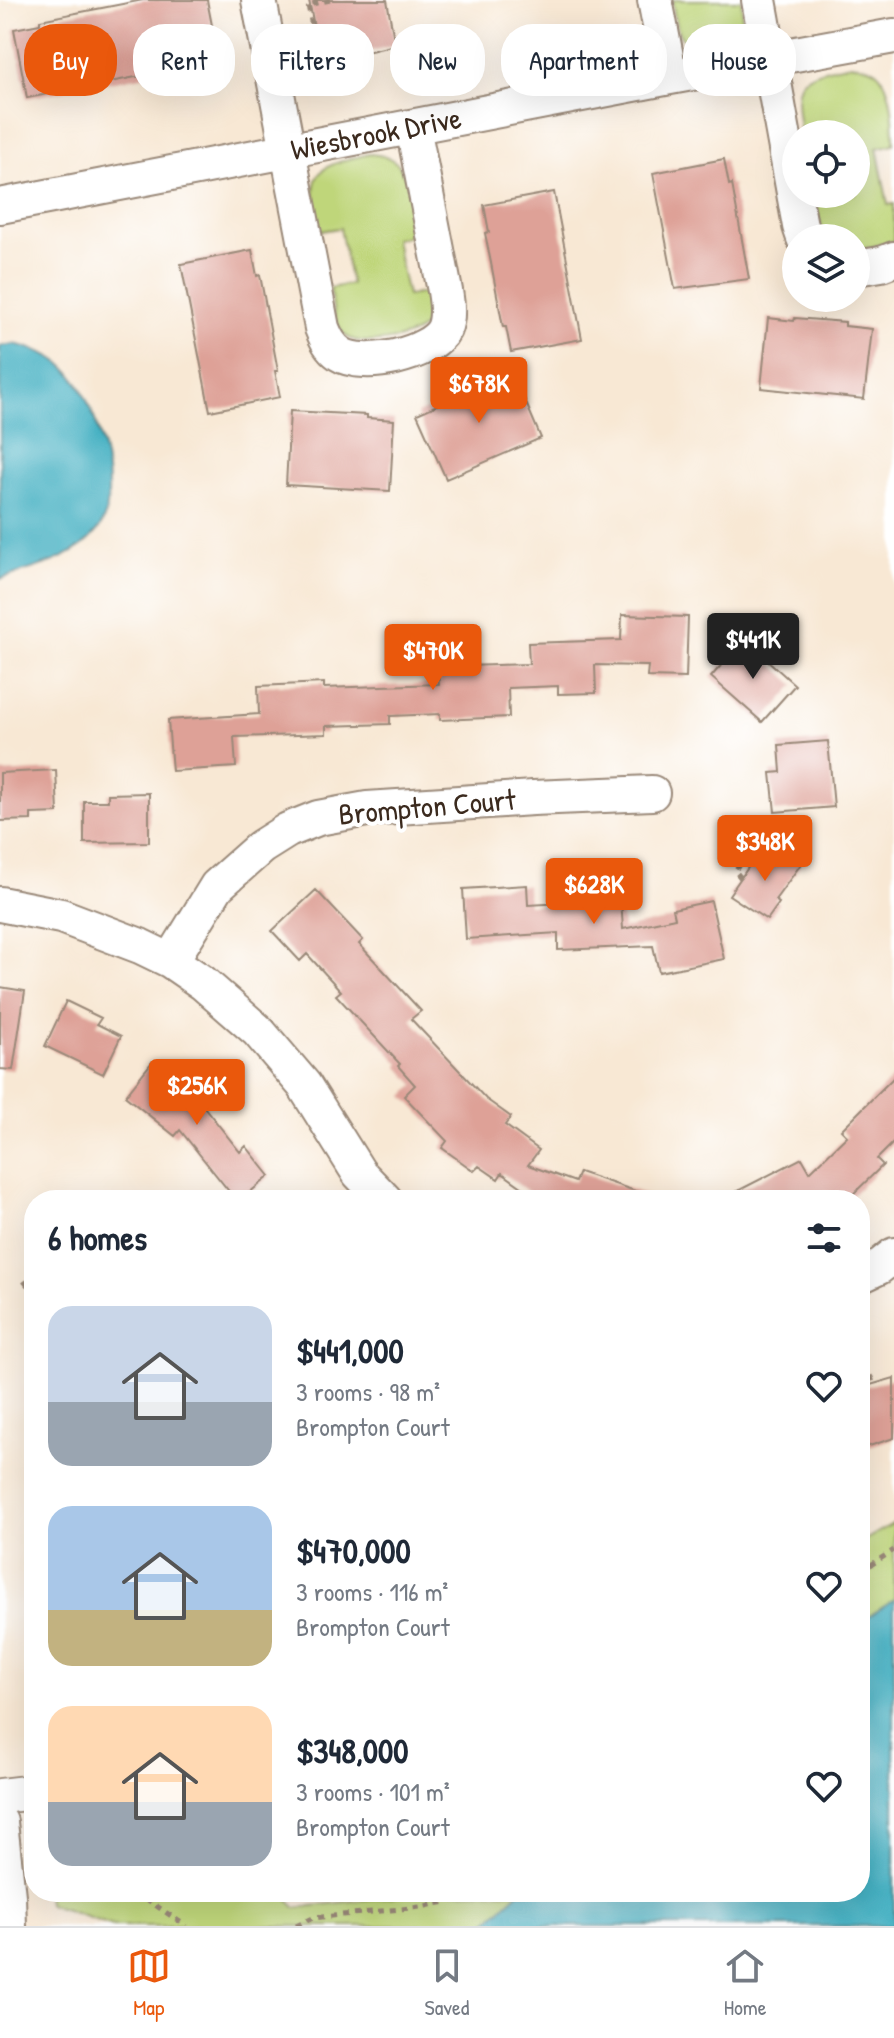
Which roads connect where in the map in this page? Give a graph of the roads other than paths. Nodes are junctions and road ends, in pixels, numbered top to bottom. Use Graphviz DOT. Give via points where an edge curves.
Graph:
graph roads {
  1 [pos="259,0"];
  2 [pos="655,0"];
  3 [pos="759,0"];
  4 [pos="764,24"];
  5 [pos="894,37"];
  6 [pos="796,54"];
  7 [pos="683,75"];
  8 [pos="670,77"];
  9 [pos="777,96"];
  10 [pos="413,127"];
  11 [pos="288,151"];
  12 [pos="0,206"];
  13 [pos="800,224"];
  14 [pos="894,259"];
  15 [pos="870,266"];
  16 [pos="652,793"];
  17 [pos="0,904"];
  18 [pos="171,961"];
  19 [pos="375,1190"];
  20 [pos="894,1255"];
  21 [pos="870,1271"];
  22 [pos="24,1793"];
  23 [pos="0,1796"];
  24 [pos="0,1822"];
  25 [pos="9,1926"];
  1 -- 11 [label="street"];
  2 -- 8 [label="street"];
  3 -- 4 [label="street"];
  5 -- 6 [label="street, Wiesbrook Drive"];
  7 -- 8 [label="street, Wiesbrook Drive"];
  8 -- 10 [label="street, Wiesbrook Drive"];
  9 -- 13 [label="street"];
  10 -- 11 [label="street, Wiesbrook Drive"];
  10 -- 11 [label="street" via="448,310 435,342 396,356 356,360 329,344"];
  11 -- 12 [label="street, Wiesbrook Drive"];
  14 -- 15 [label="street"];
  16 -- 18 [label="street, Brompton Court" via="367,809 318,818 261,847 217,886"];
  17 -- 18 [label="street" via="61,916"];
  18 -- 19 [label="street" via="258,1031 304,1085"];
  20 -- 21 [label="street"];
  22 -- 23 [label="street"];
  24 -- 25 [label="street"];
}
